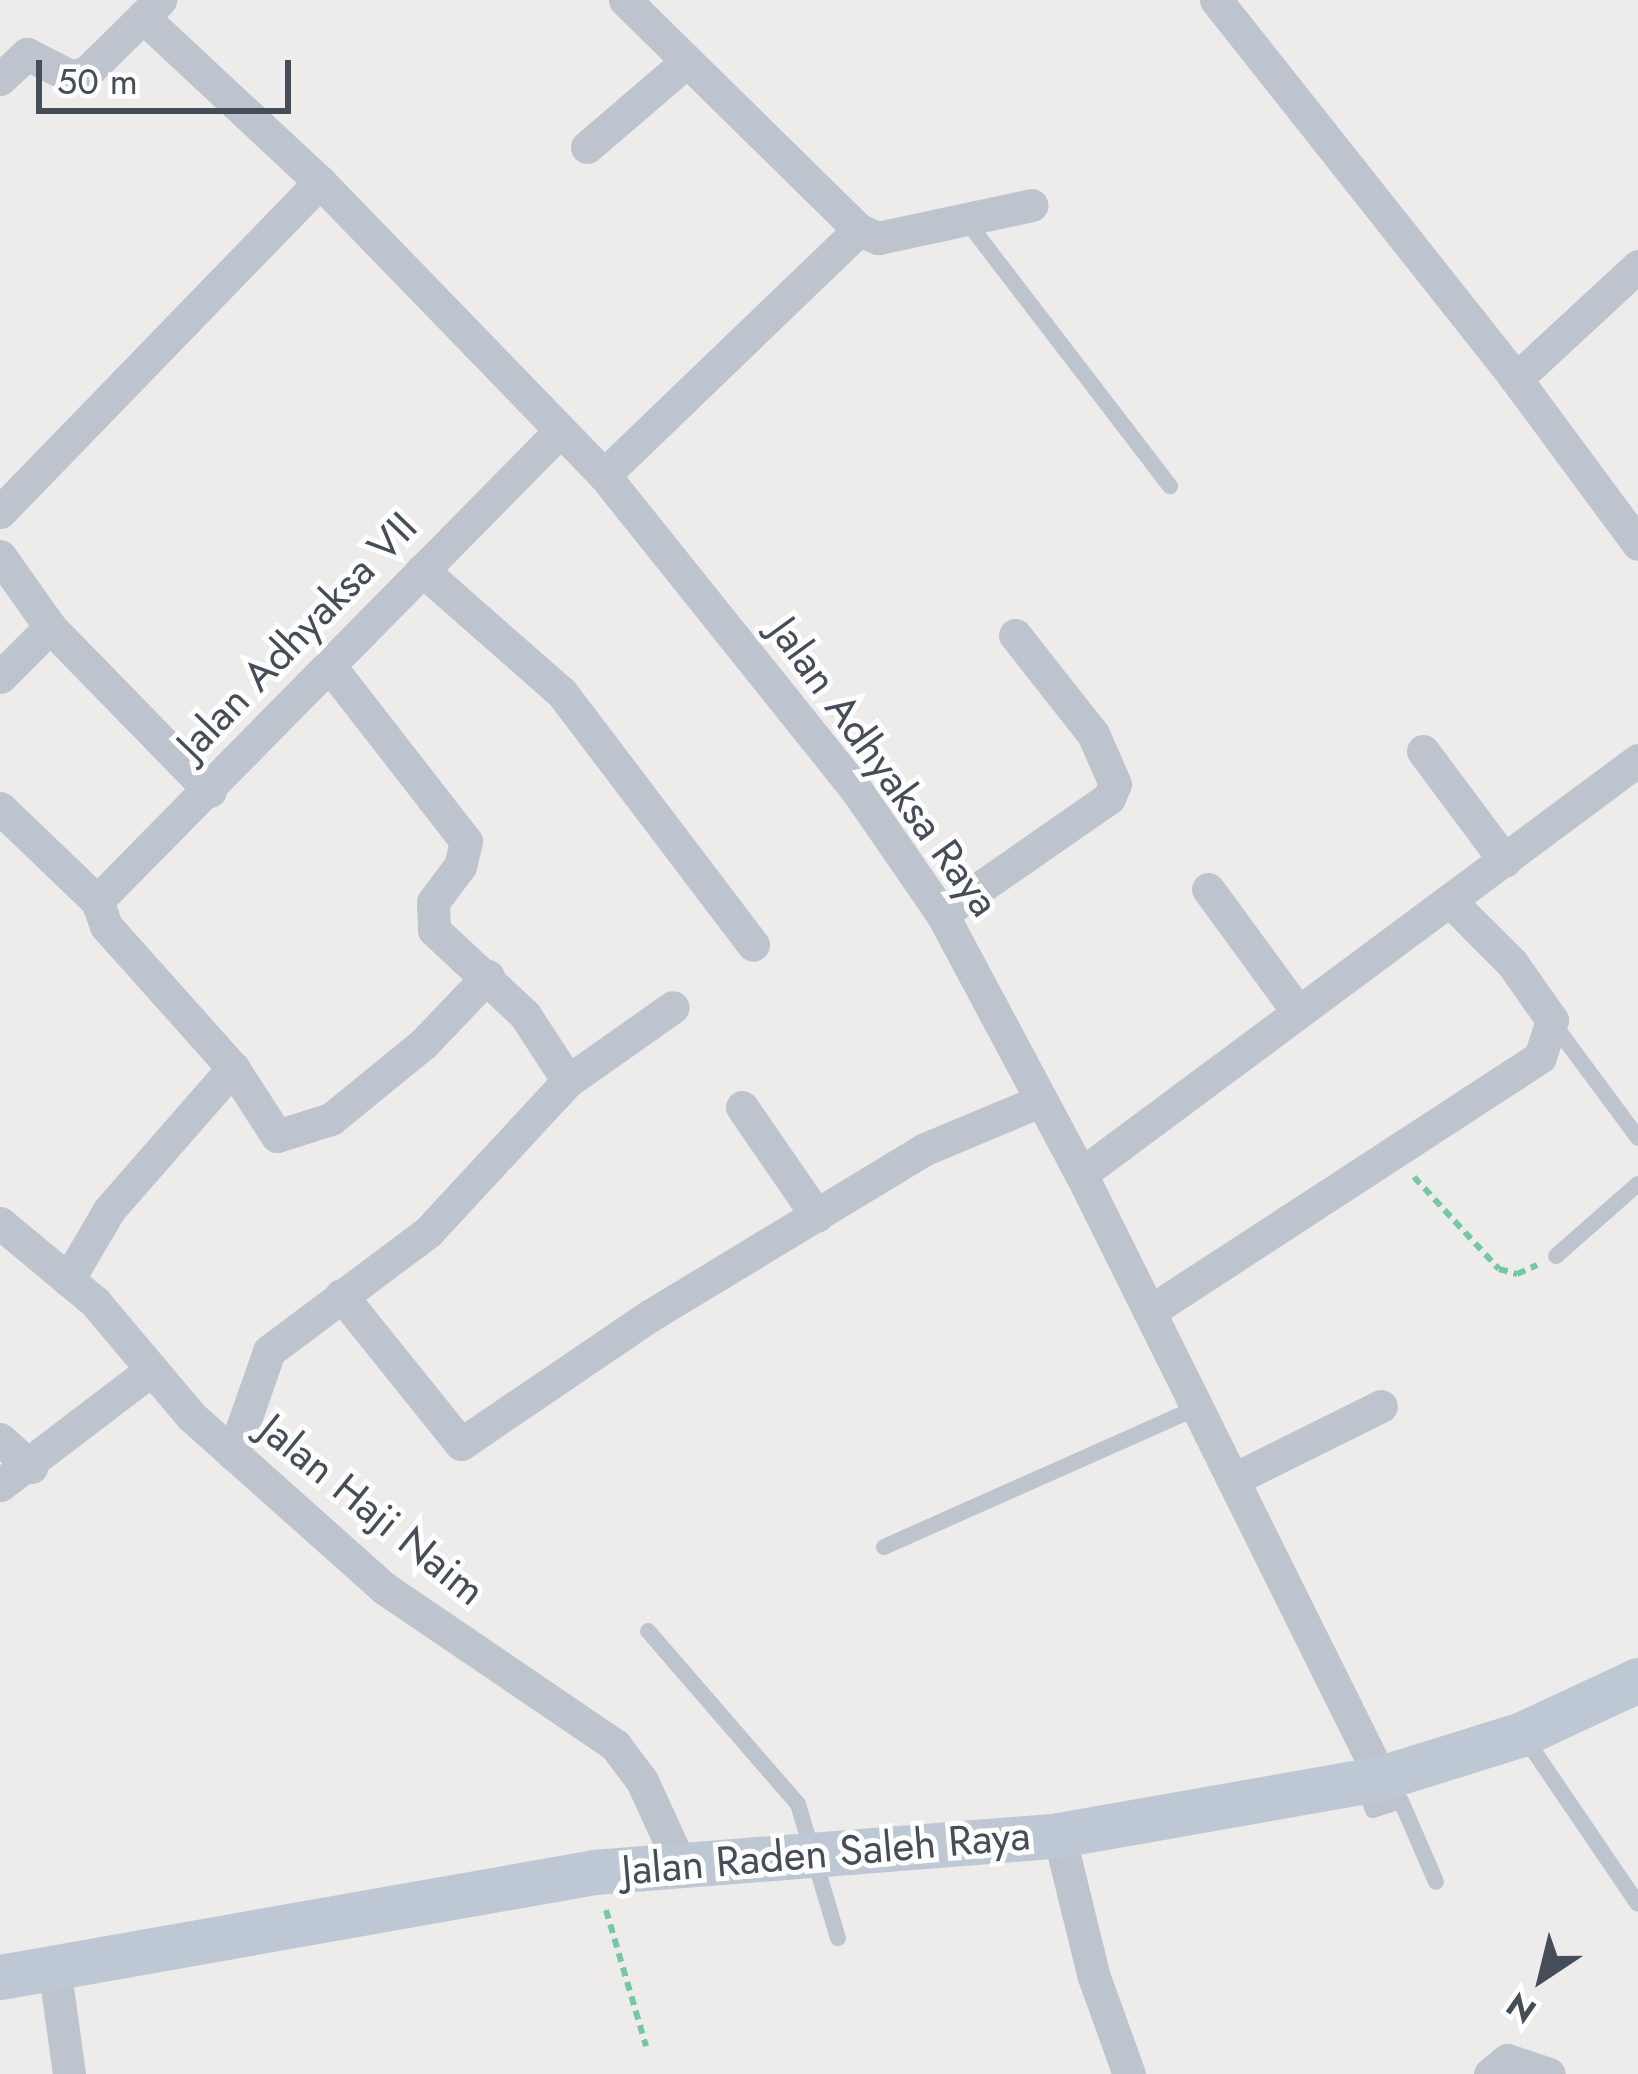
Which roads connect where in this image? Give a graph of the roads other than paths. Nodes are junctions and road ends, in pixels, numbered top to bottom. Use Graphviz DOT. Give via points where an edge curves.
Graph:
graph roads {
  1 [pos="625,0"];
  2 [pos="1216,0"];
  3 [pos="152,9"];
  4 [pos="685,63"];
  5 [pos="0,79"];
  6 [pos="587,147"];
  7 [pos="320,182"];
  8 [pos="1032,205"];
  9 [pos="965,218"];
  10 [pos="859,230"];
  11 [pos="1638,266"];
  12 [pos="1516,379"];
  13 [pos="560,431"];
  14 [pos="604,476"];
  15 [pos="1170,486"];
  16 [pos="0,512"];
  17 [pos="1638,544"];
  18 [pos="0,556"];
  19 [pos="422,570"];
  20 [pos="50,627"];
  21 [pos="1015,635"];
  22 [pos="332,669"];
  23 [pos="0,677"];
  24 [pos="1423,752"];
  25 [pos="1638,760"];
  26 [pos="210,791"];
  27 [pos="0,808"];
  28 [pos="1505,861"];
  29 [pos="1208,889"];
  30 [pos="97,901"];
  31 [pos="1451,902"];
  32 [pos="941,914"];
  33 [pos="753,945"];
  34 [pos="488,976"];
  35 [pos="673,1007"];
  36 [pos="1298,1012"];
  37 [pos="1552,1020"];
  38 [pos="233,1068"];
  39 [pos="568,1081"];
  40 [pos="1040,1102"];
  41 [pos="742,1107"];
  42 [pos="1638,1138"];
  43 [pos="1081,1174"];
  44 [pos="1638,1184"];
  45 [pos="817,1216"];
  46 [pos="0,1223"];
  47 [pos="1556,1256"];
  48 [pos="68,1280"];
  49 [pos="340,1295"];
  50 [pos="1152,1310"];
  51 [pos="152,1369"];
  52 [pos="1199,1406"];
  53 [pos="1382,1406"];
  54 [pos="0,1439"];
  55 [pos="232,1454"];
  56 [pos="31,1467"];
  57 [pos="1234,1479"];
  58 [pos="0,1485"];
  59 [pos="884,1546"];
  60 [pos="648,1631"];
  61 [pos="1638,1680"];
  62 [pos="1522,1734"];
  63 [pos="1372,1780"];
  64 [pos="1059,1834"];
  65 [pos="814,1850"];
  66 [pos="679,1862"];
  67 [pos="1436,1882"];
  68 [pos="1638,1904"];
  69 [pos="838,1938"];
  70 [pos="54,1966"];
  71 [pos="0,1977"];
  72 [pos="69,2074"];
  73 [pos="1129,2074"];
  74 [pos="1490,2074"];
  75 [pos="1549,2074"];
  1 -- 4 [label="street"];
  2 -- 12 [label="street"];
  3 -- 5 [label="street" via="87,72 72,76 27,54"];
  3 -- 7 [label="street, Jalan Adhyaksa Raya"];
  4 -- 6 [label="street"];
  4 -- 10 [label="street"];
  7 -- 13 [label="street, Jalan Adhyaksa Raya"];
  7 -- 16 [label="street"];
  8 -- 9 [label="street"];
  9 -- 10 [label="street" via="878,238"];
  9 -- 15 [label="lane"];
  10 -- 14 [label="street"];
  11 -- 12 [label="street"];
  12 -- 17 [label="street"];
  13 -- 14 [label="street, Jalan Adhyaksa Raya"];
  13 -- 19 [label="street, Jalan Adhyaksa VII"];
  14 -- 32 [label="street, Jalan Adhyaksa Raya" via="856,791"];
  18 -- 20 [label="street"];
  19 -- 22 [label="street, Jalan Adhyaksa VII"];
  19 -- 33 [label="street" via="562,693"];
  20 -- 23 [label="street"];
  20 -- 26 [label="street"];
  21 -- 32 [label="street" via="1093,734 1114,784 1109,798"];
  22 -- 26 [label="street, Jalan Adhyaksa VII"];
  22 -- 34 [label="street" via="460,829 460,866 440,885 429,916"];
  24 -- 28 [label="street"];
  25 -- 28 [label="street"];
  26 -- 30 [label="street, Jalan Adhyaksa VII"];
  27 -- 30 [label="street"];
  28 -- 31 [label="street"];
  29 -- 36 [label="street"];
  30 -- 38 [label="street" via="106,926"];
  31 -- 36 [label="street"];
  31 -- 37 [label="street" via="1512,963"];
  32 -- 40 [label="street, Jalan Adhyaksa Raya"];
  34 -- 38 [label="street" via="423,1044 331,1119 277,1136"];
  34 -- 39 [label="street" via="555,1053"];
  35 -- 39 [label="street"];
  36 -- 43 [label="street"];
  37 -- 42 [label="lane"];
  37 -- 50 [label="street" via="1550,1037 1524,1073"];
  38 -- 48 [label="street" via="109,1210"];
  39 -- 49 [label="street" via="428,1232"];
  40 -- 43 [label="street, Jalan Adhyaksa Raya"];
  40 -- 45 [label="street" via="925,1149"];
  41 -- 45 [label="street"];
  43 -- 50 [label="street, Jalan Adhyaksa Raya"];
  44 -- 47 [label="lane"];
  45 -- 49 [label="street" via="461,1444"];
  46 -- 48 [label="street, Jalan Haji Naim"];
  48 -- 51 [label="street, Jalan Haji Naim"];
  49 -- 55 [label="street" via="268,1351"];
  50 -- 52 [label="street, Jalan Adhyaksa Raya"];
  51 -- 55 [label="street, Jalan Haji Naim"];
  51 -- 56 [label="street"];
  52 -- 57 [label="street, Jalan Adhyaksa Raya"];
  52 -- 59 [label="lane"];
  53 -- 57 [label="street"];
  54 -- 56 [label="street"];
  55 -- 66 [label="street, Jalan Haji Naim" via="384,1588 592,1724 641,1781"];
  56 -- 58 [label="street"];
  57 -- 63 [label="street, Jalan Adhyaksa Raya"];
  60 -- 65 [label="lane" via="774,1770 798,1804"];
  61 -- 62 [label="main road, Jalan Raden Saleh Raya"];
  62 -- 63 [label="main road, Jalan Raden Saleh Raya"];
  62 -- 68 [label="lane"];
  63 -- 64 [label="main road, Jalan Raden Saleh Raya"];
  63 -- 67 [label="lane" via="1373,1810 1401,1801"];
  64 -- 65 [label="main road, Jalan Raden Saleh Raya"];
  64 -- 73 [label="street" via="1094,1977"];
  65 -- 66 [label="main road, Jalan Raden Saleh Raya"];
  65 -- 69 [label="lane"];
  66 -- 70 [label="main road, Jalan Raden Saleh Raya"];
  70 -- 71 [label="main road, Jalan Raden Saleh Raya"];
  70 -- 72 [label="street"];
  74 -- 75 [label="street" via="1507,2060 1524,2060"];
}
